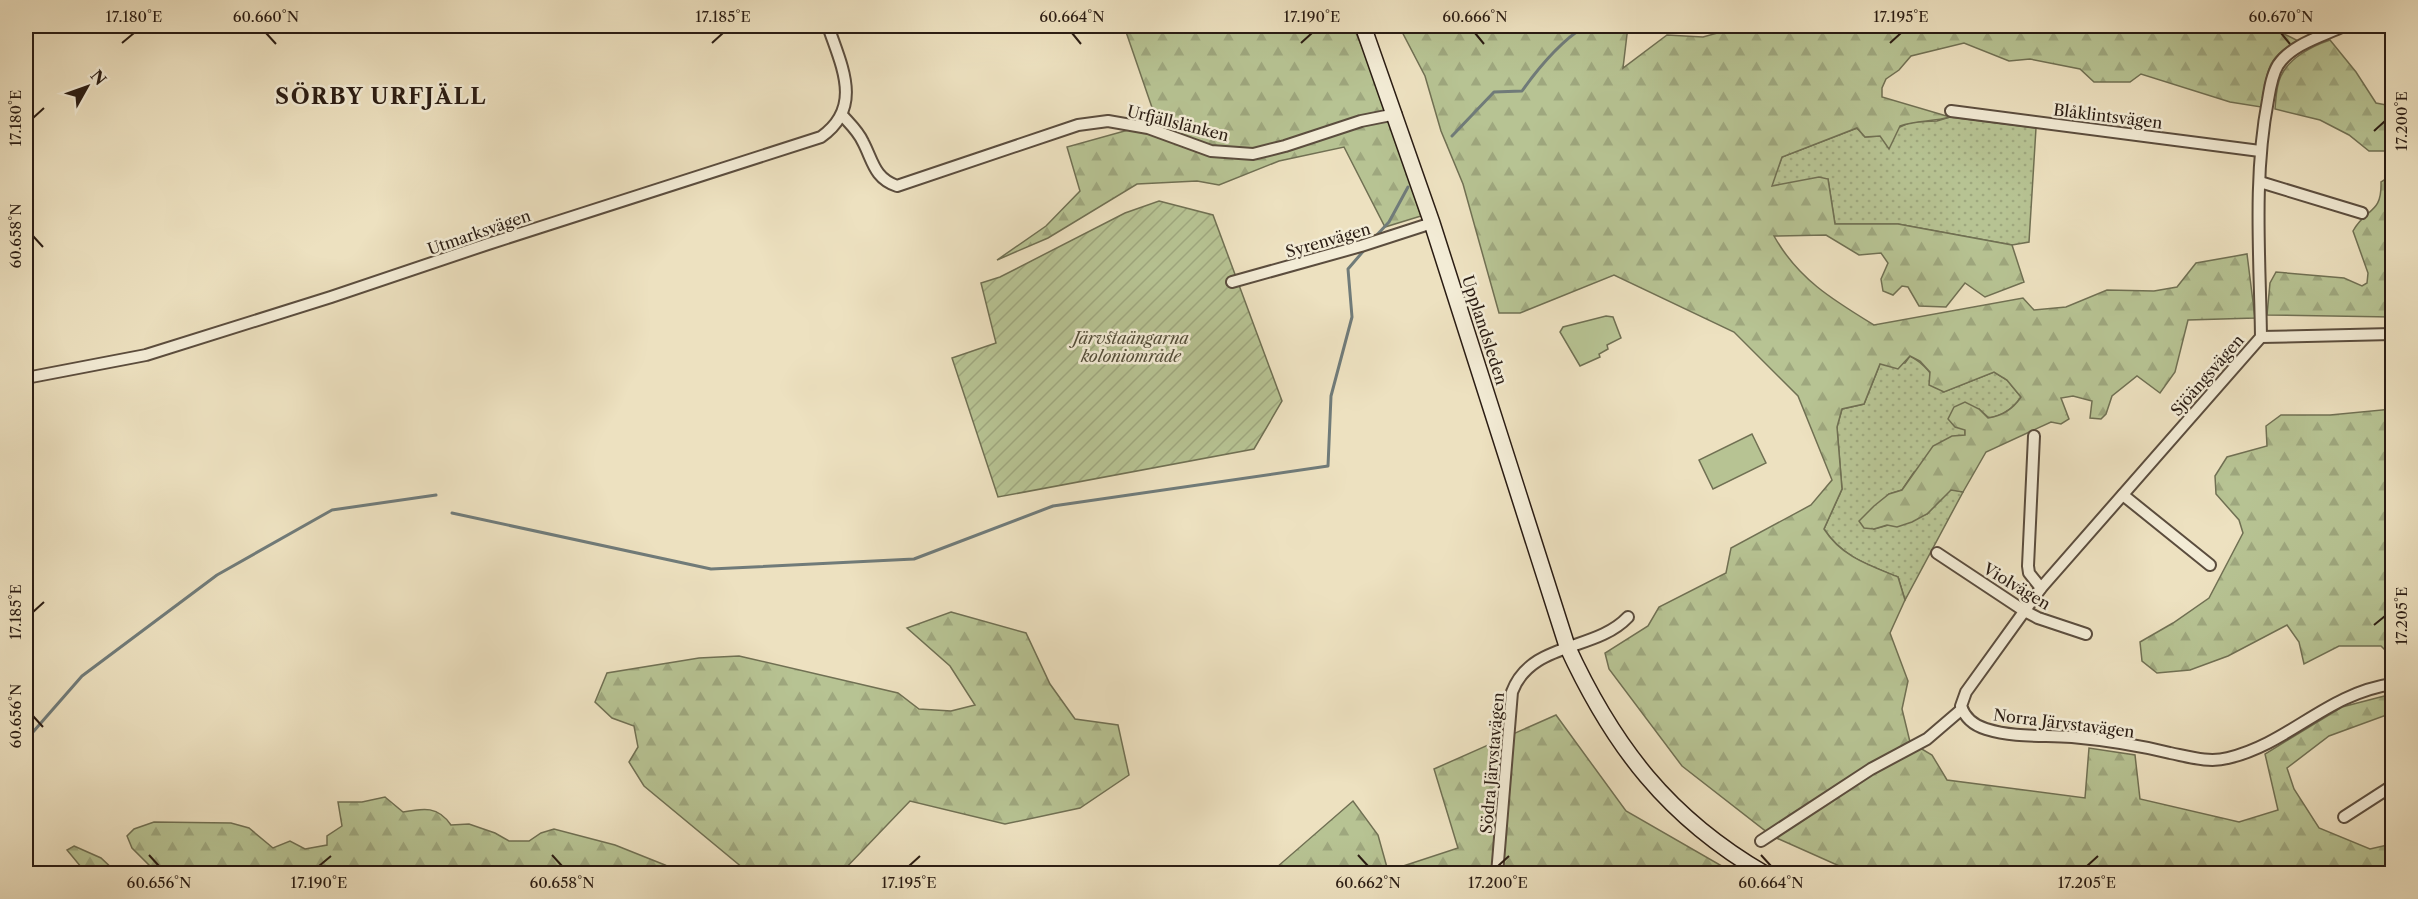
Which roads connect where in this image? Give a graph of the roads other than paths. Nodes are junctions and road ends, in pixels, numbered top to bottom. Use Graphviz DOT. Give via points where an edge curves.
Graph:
graph roads {
  1 [pos="828,26"];
  2 [pos="1363,26"];
  3 [pos="2344,26"];
  4 [pos="1951,111"];
  5 [pos="1396,114"];
  6 [pos="842,115"];
  7 [pos="2260,151"];
  8 [pos="2260,182"];
  9 [pos="2362,213"];
  10 [pos="1432,223"];
  11 [pos="1232,282"];
  12 [pos="2392,334"];
  13 [pos="2260,337"];
  14 [pos="26,378"];
  15 [pos="2034,436"];
  16 [pos="2123,495"];
  17 [pos="1937,553"];
  18 [pos="2210,565"];
  19 [pos="2041,588"];
  20 [pos="2023,610"];
  21 [pos="1628,617"];
  22 [pos="2086,634"];
  23 [pos="1567,646"];
  24 [pos="2392,684"];
  25 [pos="1962,709"];
  26 [pos="2392,786"];
  27 [pos="2344,817"];
  28 [pos="1761,841"];
  29 [pos="1497,873"];
  30 [pos="1765,873"];
  1 -- 6 [label="street" via="847,92"];
  2 -- 5 [label="street, Upplandsleden"];
  3 -- 7 [label="street, Sjöängsvägen" via="2301,46 2278,65"];
  4 -- 7 [label="street, Blåklintsvägen"];
  5 -- 6 [label="street, Urfjällslänken" via="1253,154 1211,150 1148,128 1108,121 1078,125 897,186 886,183 874,168 858,133"];
  5 -- 10 [label="street, Upplandsleden"];
  6 -- 14 [label="street, Utmarksvägen" via="830,131 808,142 331,297 146,355"];
  7 -- 8 [label="street, Sjöängsvägen"];
  8 -- 9 [label="street"];
  8 -- 13 [label="street, Sjöängsvägen"];
  10 -- 11 [label="street, Syrenvägen"];
  10 -- 23 [label="street, Upplandsleden"];
  12 -- 13 [label="street"];
  13 -- 16 [label="street, Sjöängsvägen"];
  15 -- 19 [label="street" via="2028,566"];
  16 -- 18 [label="street"];
  16 -- 19 [label="street, Sjöängsvägen"];
  17 -- 20 [label="street, Violvägen"];
  19 -- 20 [label="street, Sjöängsvägen"];
  20 -- 22 [label="street, Violvägen"];
  20 -- 25 [label="street, Sjöängsvägen" via="1966,692"];
  21 -- 23 [label="street" via="1603,634"];
  23 -- 29 [label="street, Södra Järvstavägen" via="1524,670 1512,692"];
  23 -- 30 [label="street, Upplandsleden" via="1600,713 1645,777 1696,827 1731,854"];
  24 -- 25 [label="street, Norra Järvstavägen" via="2343,699 2259,749 2216,761 2108,741 2004,734 1979,727 1965,717"];
  25 -- 28 [label="street" via="1927,739 1871,769"];
  26 -- 27 [label="street"];
}
